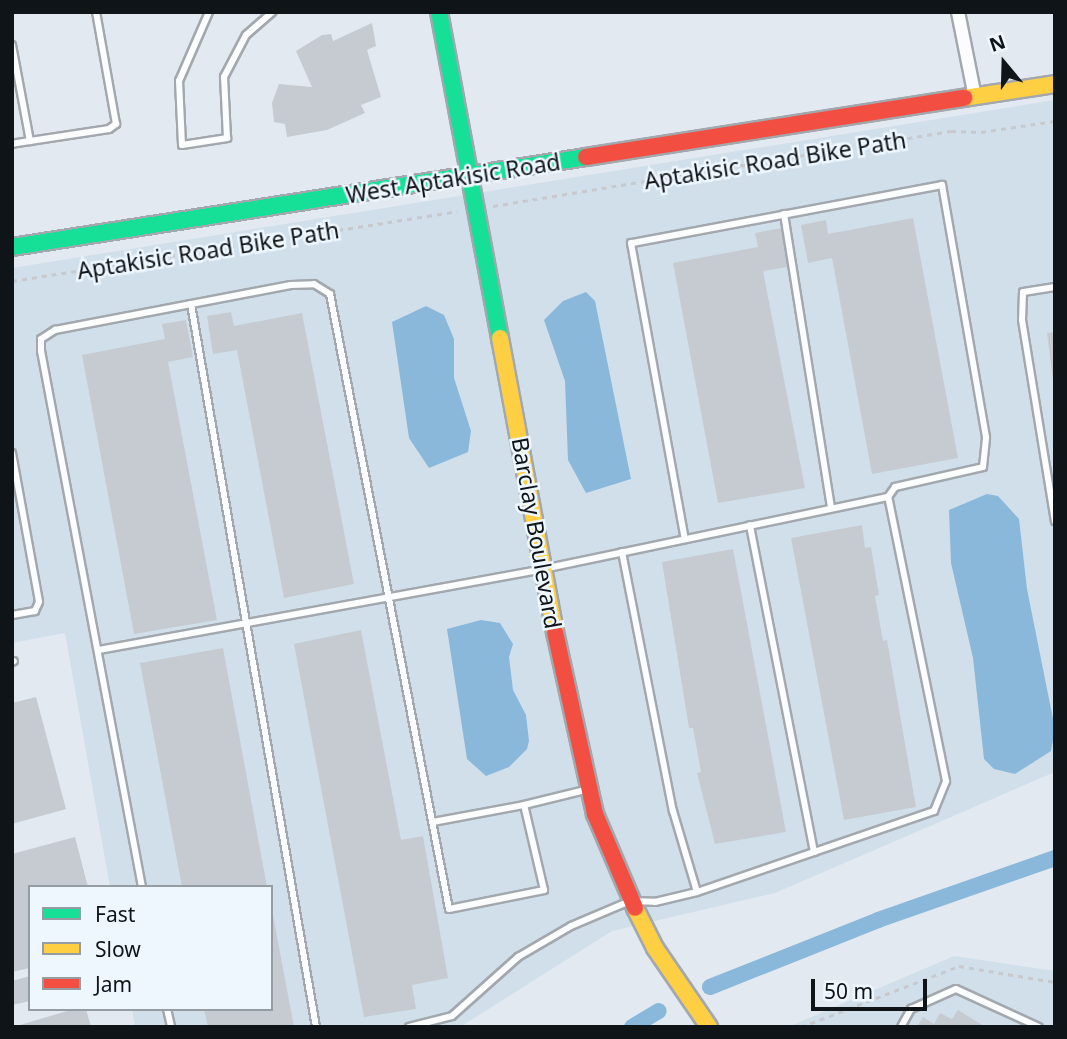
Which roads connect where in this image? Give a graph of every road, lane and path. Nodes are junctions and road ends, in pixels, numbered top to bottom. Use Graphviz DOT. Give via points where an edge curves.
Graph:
graph roads {
  1 [pos="96,12"];
  2 [pos="209,12"];
  3 [pos="272,12"];
  4 [pos="439,12"];
  5 [pos="958,12"];
  6 [pos="12,45"];
  7 [pos="1055,84"];
  8 [pos="975,97"];
  9 [pos="1055,121"];
  10 [pos="30,141"];
  11 [pos="12,144"];
  12 [pos="472,176"];
  13 [pos="496,205"];
  14 [pos="444,213"];
  15 [pos="784,214"];
  16 [pos="12,247"];
  17 [pos="12,281"];
  18 [pos="1055,287"];
  19 [pos="191,304"];
  20 [pos="12,453"];
  21 [pos="888,496"];
  22 [pos="831,508"];
  23 [pos="1055,521"];
  24 [pos="750,525"];
  25 [pos="685,539"];
  26 [pos="622,552"];
  27 [pos="542,569"];
  28 [pos="390,597"];
  29 [pos="12,615"];
  30 [pos="247,626"];
  31 [pos="99,650"];
  32 [pos="588,789"];
  33 [pos="524,805"];
  34 [pos="433,822"];
  35 [pos="814,852"];
  36 [pos="142,885"];
  37 [pos="697,892"];
  38 [pos="631,901"];
  39 [pos="1055,982"];
  40 [pos="316,1027"];
  41 [pos="409,1027"];
  42 [pos="709,1027"];
  43 [pos="801,1027"];
  44 [pos="901,1027"];
  45 [pos="1040,1027"];
  1 -- 10 [label="lane" via="116,124 109,129"];
  2 -- 3 [label="lane" via="179,81 182,145 227,138 224,77 246,35"];
  4 -- 12 [label="street, Barclay Boulevard"];
  5 -- 8 [label="street"];
  6 -- 10 [label="lane"];
  7 -- 8 [label="street, West Aptakisic Road"];
  8 -- 12 [label="street, West Aptakisic Road"];
  9 -- 13 [label="path, Aptakisic Road Bike Path" via="981,132 951,131"];
  10 -- 11 [label="lane"];
  12 -- 16 [label="street, West Aptakisic Road"];
  12 -- 27 [label="street, Barclay Boulevard"];
  14 -- 17 [label="path, Aptakisic Road Bike Path"];
  15 -- 21 [label="lane" via="942,185 986,437 983,467 895,487"];
  15 -- 22 [label="lane"];
  15 -- 25 [label="lane" via="631,243"];
  18 -- 23 [label="lane" via="1023,292 1022,306"];
  19 -- 28 [label="lane" via="291,285 314,284 330,294"];
  19 -- 30 [label="lane"];
  19 -- 31 [label="lane" via="55,330 41,339"];
  20 -- 29 [label="lane" via="39,602 35,611"];
  21 -- 22 [label="lane"];
  21 -- 35 [label="lane" via="946,781 934,811"];
  22 -- 24 [label="lane"];
  24 -- 25 [label="lane"];
  24 -- 35 [label="lane"];
  25 -- 26 [label="lane"];
  26 -- 27 [label="lane"];
  26 -- 37 [label="lane" via="673,811"];
  27 -- 28 [label="lane"];
  27 -- 32 [label="street, Barclay Boulevard"];
  28 -- 30 [label="lane"];
  28 -- 34 [label="lane"];
  30 -- 31 [label="lane"];
  30 -- 40 [label="lane"];
  31 -- 36 [label="lane"];
  32 -- 33 [label="lane"];
  32 -- 38 [label="street, Barclay Boulevard"];
  33 -- 34 [label="lane"];
  33 -- 34 [label="lane" via="544,890 449,909"];
  35 -- 37 [label="lane"];
  37 -- 38 [label="lane" via="655,902"];
  38 -- 41 [label="lane" via="571,926 519,957 452,1016"];
  38 -- 42 [label="street, Barclay Boulevard" via="655,948"];
  39 -- 43 [label="path" via="959,967"];
  44 -- 45 [label="lane" via="911,1009 956,989"];
}
